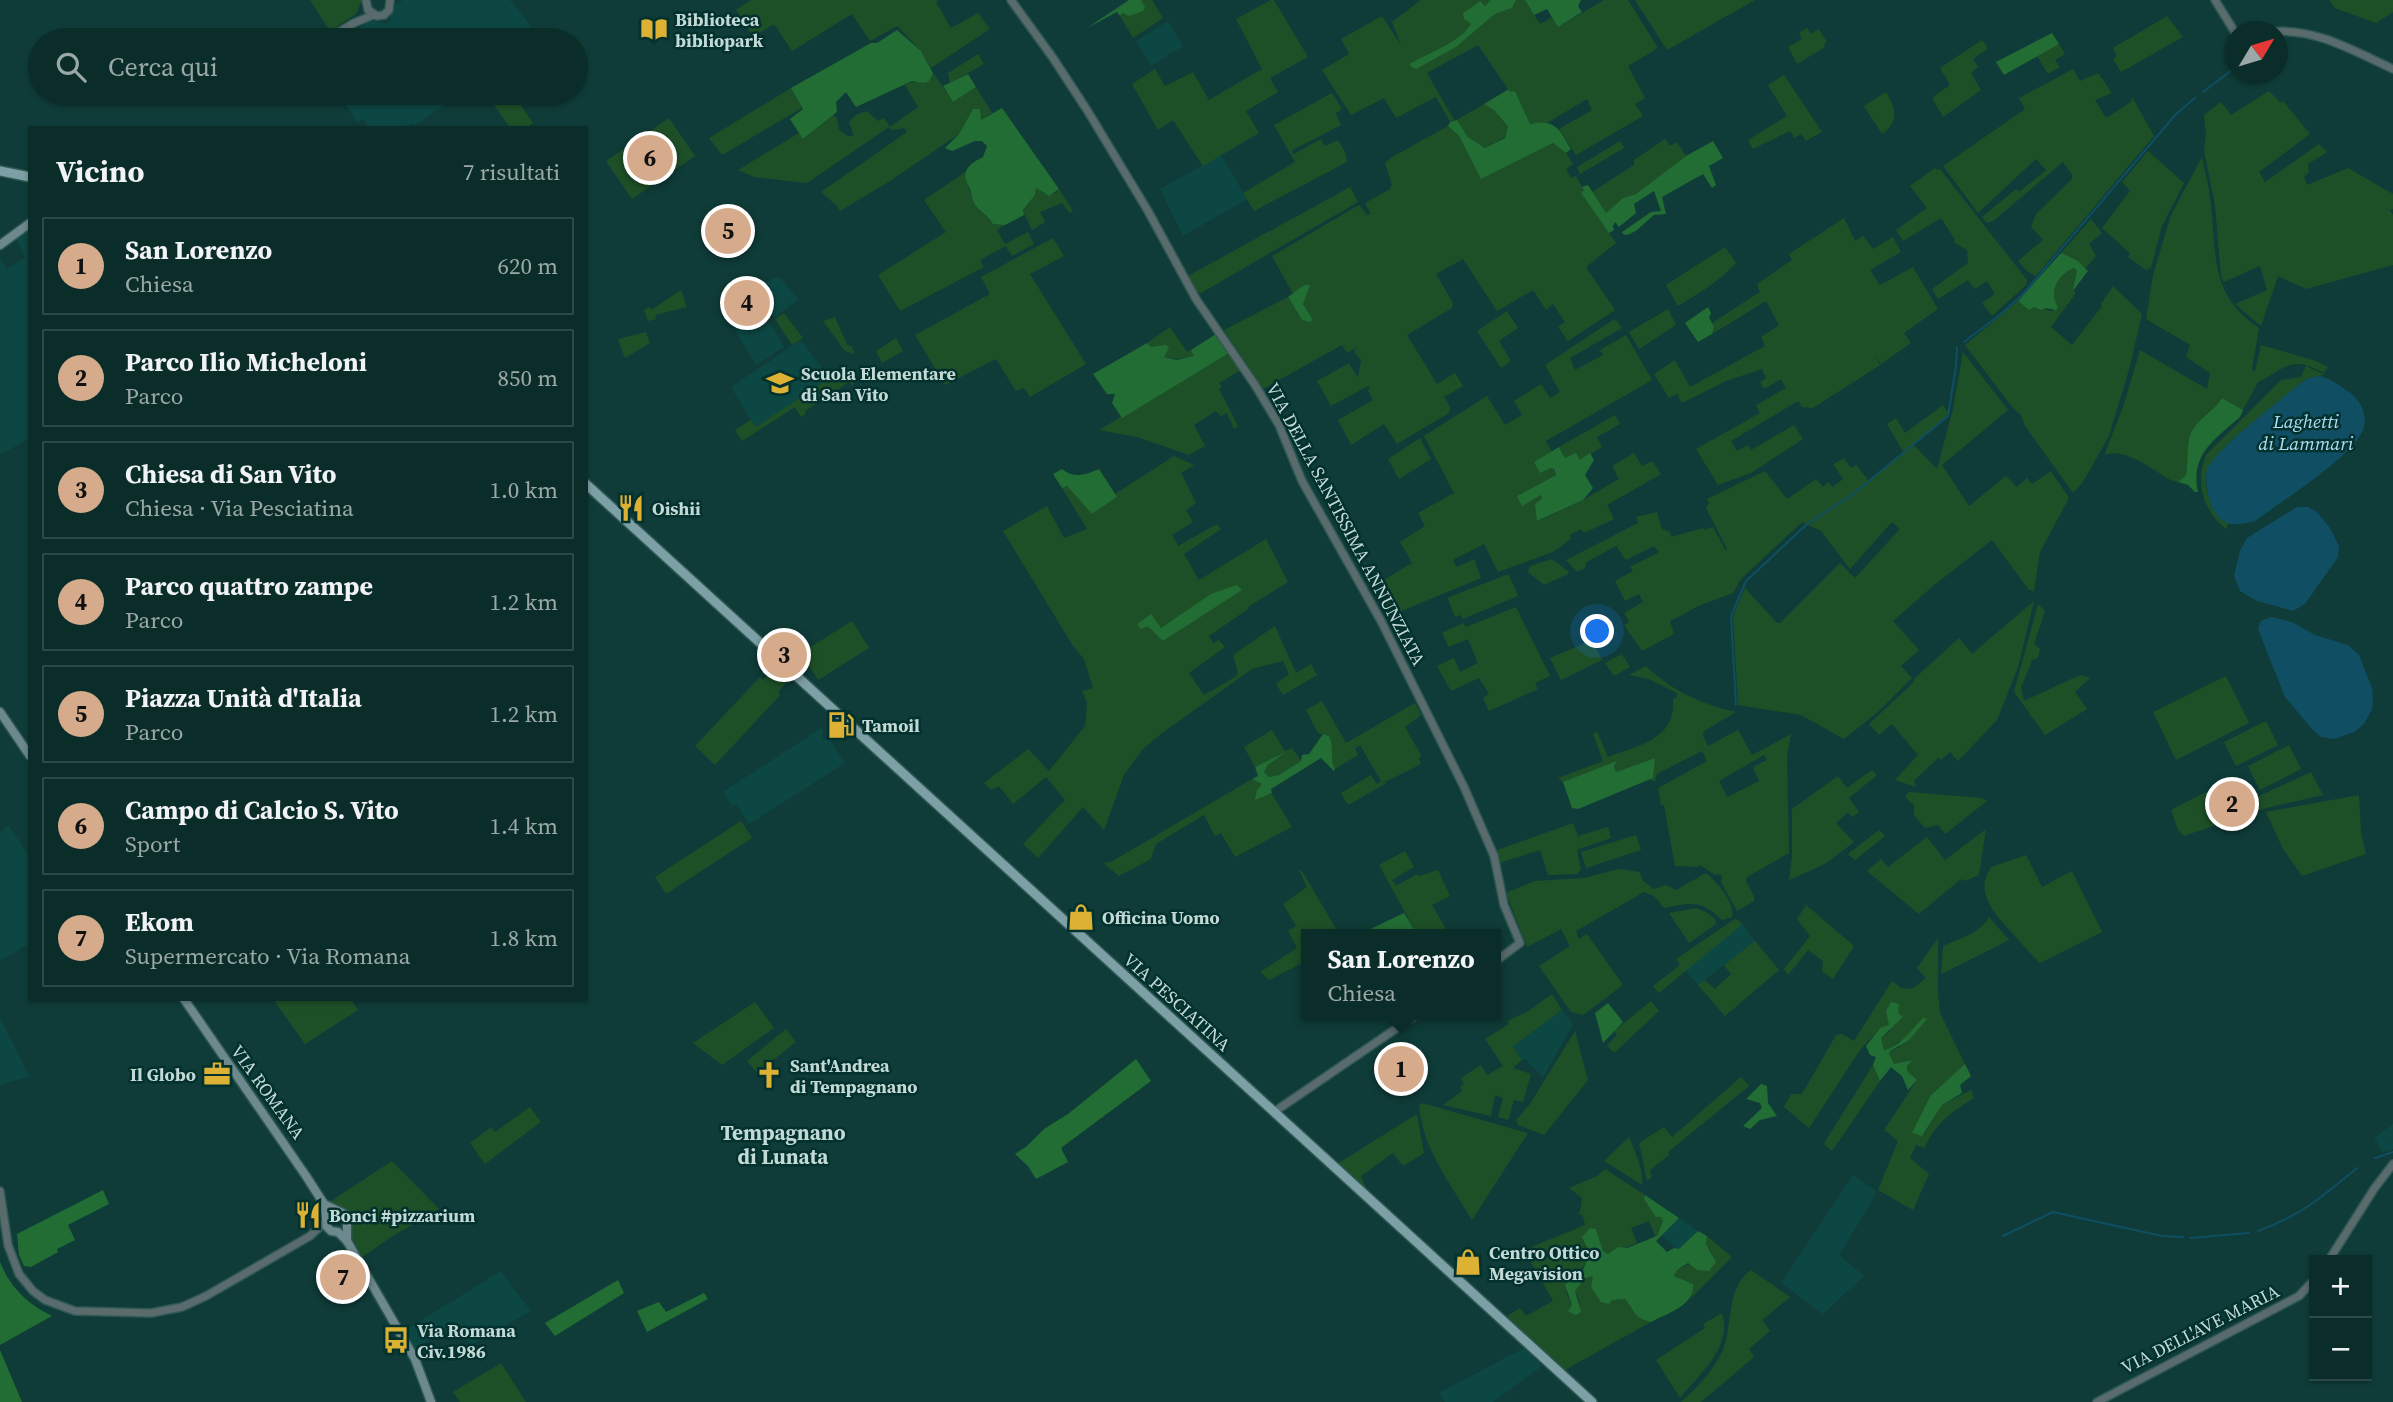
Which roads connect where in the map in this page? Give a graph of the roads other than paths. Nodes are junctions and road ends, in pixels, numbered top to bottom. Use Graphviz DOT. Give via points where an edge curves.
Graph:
graph roads {
  1 [pos="1011,0"];
  2 [pos="2215,0"];
  3 [pos="391,1"];
  4 [pos="366,4"];
  5 [pos="373,15"];
  6 [pos="2227,21"];
  7 [pos="354,23"];
  8 [pos="346,28"];
  9 [pos="2288,30"];
  10 [pos="2393,69"];
  11 [pos="0,171"];
  12 [pos="28,177"];
  13 [pos="28,224"];
  14 [pos="0,245"];
  15 [pos="588,486"];
  16 [pos="0,712"];
  17 [pos="28,753"];
  18 [pos="1501,957"];
  19 [pos="185,1001"];
  20 [pos="1409,1020"];
  21 [pos="1274,1112"];
  22 [pos="2393,1164"];
  23 [pos="0,1191"];
  24 [pos="324,1204"];
  25 [pos="335,1210"];
  26 [pos="326,1220"];
  27 [pos="346,1226"];
  28 [pos="334,1231"];
  29 [pos="317,1232"];
  30 [pos="347,1241"];
  31 [pos="2332,1255"];
  32 [pos="2309,1285"];
  33 [pos="431,1402"];
  34 [pos="1592,1402"];
  35 [pos="2097,1402"];
  1 -- 18 [label="street, VIA DELLA SANTISSIMA ANNUNZIATA" via="1087,110 1196,299 1279,425 1302,481 1381,621 1494,856 1504,905 1520,943"];
  2 -- 6 [label="street"];
  3 -- 5 [label="street" via="384,15"];
  4 -- 5 [label="street"];
  4 -- 7 [label="street"];
  5 -- 7 [label="street"];
  7 -- 8 [label="street"];
  9 -- 10 [label="street" via="2320,38"];
  11 -- 12 [label="main road"];
  13 -- 14 [label="main road"];
  15 -- 21 [label="main road, VIA PESCIATINA"];
  16 -- 17 [label="main road"];
  19 -- 24 [label="main road, VIA ROMANA"];
  20 -- 21 [label="street"];
  21 -- 34 [label="main road, VIA PESCIATINA"];
  22 -- 31 [label="street"];
  23 -- 29 [label="street" via="6,1238 27,1285 51,1304 82,1312 151,1313 178,1308"];
  24 -- 25 [label="main road"];
  24 -- 26 [label="main road"];
  25 -- 26 [label="main road"];
  25 -- 27 [label="main road" via="345,1214"];
  26 -- 28 [label="main road"];
  26 -- 29 [label="street"];
  27 -- 28 [label="main road"];
  27 -- 30 [label="main road"];
  28 -- 29 [label="street"];
  28 -- 30 [label="main road"];
  30 -- 33 [label="main road" via="415,1359"];
  32 -- 35 [label="street, VIA DELL'AVE MARIA" via="2299,1296"];
}
